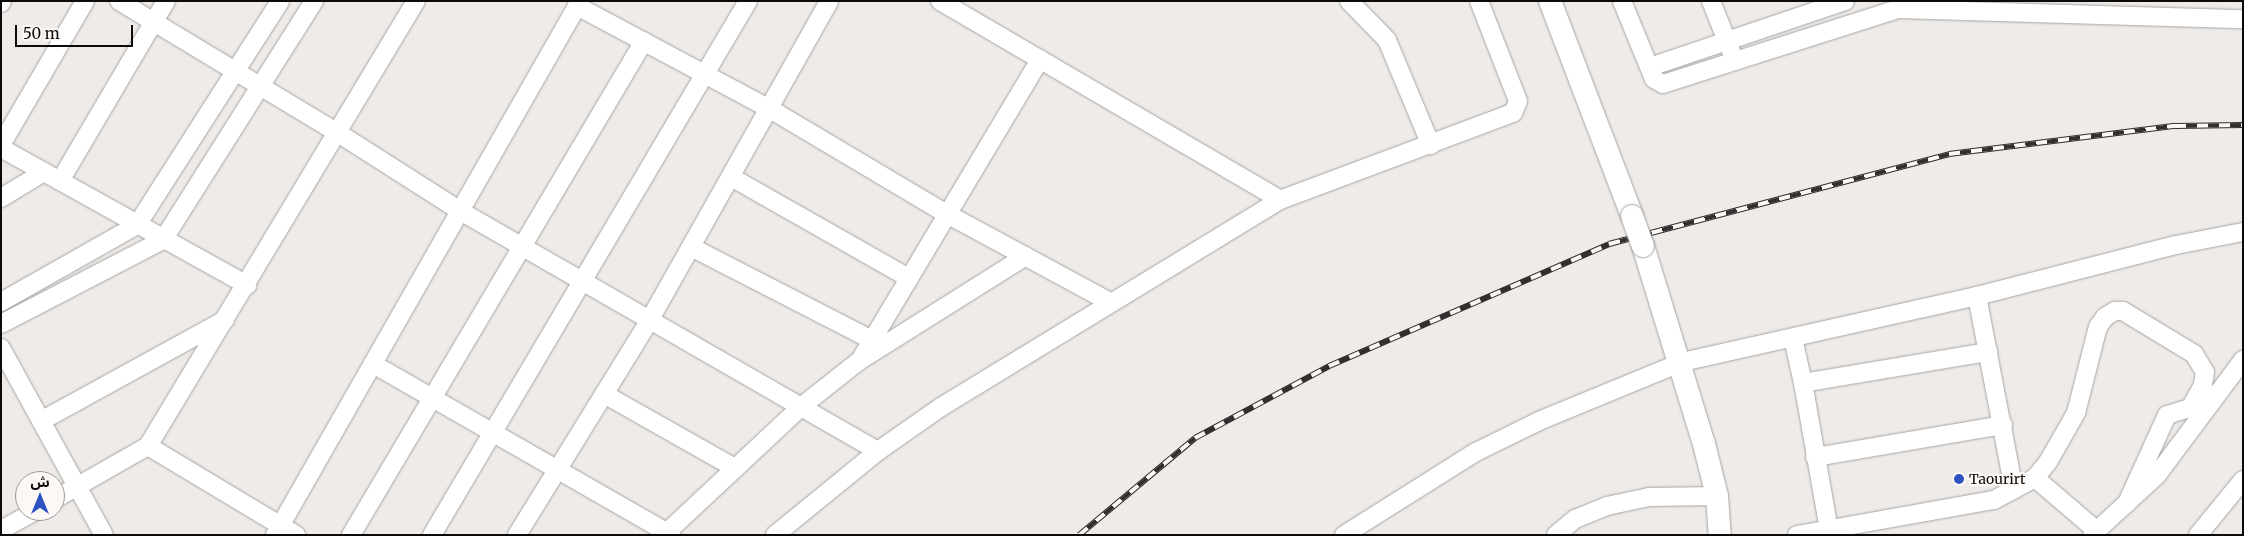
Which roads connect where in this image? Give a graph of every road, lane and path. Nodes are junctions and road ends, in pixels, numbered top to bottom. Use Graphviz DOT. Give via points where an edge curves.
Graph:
graph roads {
  1 [pos="86,1"];
  2 [pos="119,1"];
  3 [pos="166,1"];
  4 [pos="280,1"];
  5 [pos="314,1"];
  6 [pos="416,1"];
  7 [pos="748,1"];
  8 [pos="829,1"];
  9 [pos="940,1"];
  10 [pos="1350,1"];
  11 [pos="1479,1"];
  12 [pos="1550,1"];
  13 [pos="1622,1"];
  14 [pos="1711,1"];
  15 [pos="1845,1"];
  16 [pos="579,4"];
  17 [pos="1898,5"];
  18 [pos="2084,7"];
  19 [pos="1794,9"];
  20 [pos="2243,18"];
  21 [pos="154,22"];
  22 [pos="1806,37"];
  23 [pos="1726,40"];
  24 [pos="644,42"];
  25 [pos="1040,59"];
  26 [pos="1735,60"];
  27 [pos="1650,67"];
  28 [pos="237,73"];
  29 [pos="706,74"];
  30 [pos="260,89"];
  31 [pos="770,109"];
  32 [pos="338,133"];
  33 [pos="1431,145"];
  34 [pos="1,146"];
  35 [pos="44,172"];
  36 [pos="731,177"];
  37 [pos="60,182"];
  38 [pos="1,198"];
  39 [pos="1280,200"];
  40 [pos="462,212"];
  41 [pos="947,214"];
  42 [pos="137,225"];
  43 [pos="2243,232"];
  44 [pos="162,240"];
  45 [pos="522,247"];
  46 [pos="691,247"];
  47 [pos="1026,256"];
  48 [pos="909,278"];
  49 [pos="582,282"];
  50 [pos="247,285"];
  51 [pos="1977,296"];
  52 [pos="1,302"];
  53 [pos="1110,302"];
  54 [pos="226,320"];
  55 [pos="649,321"];
  56 [pos="1,324"];
  57 [pos="1793,338"];
  58 [pos="872,340"];
  59 [pos="1,348"];
  60 [pos="1988,352"];
  61 [pos="2243,360"];
  62 [pos="860,361"];
  63 [pos="1682,362"];
  64 [pos="372,364"];
  65 [pos="1803,383"];
  66 [pos="604,394"];
  67 [pos="432,397"];
  68 [pos="802,406"];
  69 [pos="41,422"];
  70 [pos="2003,425"];
  71 [pos="493,432"];
  72 [pos="148,446"];
  73 [pos="878,452"];
  74 [pos="1815,457"];
  75 [pos="735,468"];
  76 [pos="558,469"];
  77 [pos="2035,478"];
  78 [pos="2243,480"];
  79 [pos="79,486"];
  80 [pos="2014,490"];
  81 [pos="65,494"];
  82 [pos="1717,496"];
  83 [pos="2127,503"];
  84 [pos="17,521"];
  85 [pos="1,530"];
  86 [pos="278,530"];
  87 [pos="1829,530"];
  88 [pos="2094,533"];
  89 [pos="667,534"];
  90 [pos="104,535"];
  91 [pos="296,535"];
  92 [pos="351,535"];
  93 [pos="432,535"];
  94 [pos="517,535"];
  95 [pos="776,535"];
  96 [pos="1344,535"];
  97 [pos="1556,535"];
  98 [pos="1720,535"];
  99 [pos="1797,535"];
  100 [pos="2198,535"];
  1 -- 34 [label="street"];
  2 -- 21 [label="street"];
  3 -- 21 [label="street"];
  4 -- 28 [label="street"];
  5 -- 30 [label="street"];
  6 -- 32 [label="street"];
  7 -- 29 [label="street"];
  8 -- 31 [label="street"];
  9 -- 25 [label="street"];
  10 -- 33 [label="street" via="1386,40"];
  11 -- 33 [label="street" via="1518,108 1513,113"];
  12 -- 63 [label="main road, bridge" via="1643,246"];
  13 -- 27 [label="street"];
  14 -- 23 [label="street"];
  15 -- 19 [label="street"];
  16 -- 24 [label="street"];
  16 -- 40 [label="street"];
  17 -- 18 [label="street"];
  17 -- 22 [label="street"];
  18 -- 20 [label="street"];
  19 -- 22 [label="street"];
  19 -- 23 [label="street"];
  21 -- 28 [label="street"];
  21 -- 37 [label="street"];
  22 -- 26 [label="street"];
  23 -- 26 [label="street"];
  23 -- 27 [label="street"];
  24 -- 29 [label="street"];
  24 -- 45 [label="street"];
  25 -- 39 [label="street"];
  25 -- 41 [label="street"];
  26 -- 27 [label="street" via="1663,84 1654,79"];
  28 -- 30 [label="street"];
  28 -- 42 [label="street"];
  29 -- 31 [label="street"];
  29 -- 49 [label="street"];
  30 -- 32 [label="street"];
  30 -- 44 [label="street"];
  31 -- 36 [label="street"];
  31 -- 41 [label="street"];
  32 -- 40 [label="street"];
  32 -- 50 [label="street"];
  33 -- 39 [label="street"];
  34 -- 35 [label="street"];
  35 -- 37 [label="street"];
  35 -- 38 [label="street"];
  36 -- 46 [label="street"];
  36 -- 48 [label="street"];
  37 -- 42 [label="street"];
  39 -- 53 [label="street"];
  40 -- 45 [label="street"];
  40 -- 64 [label="street"];
  41 -- 47 [label="street"];
  41 -- 48 [label="street"];
  42 -- 44 [label="street"];
  42 -- 52 [label="street"];
  43 -- 51 [label="street" via="2138,254"];
  44 -- 50 [label="street"];
  44 -- 56 [label="street"];
  45 -- 49 [label="street"];
  45 -- 67 [label="street"];
  46 -- 55 [label="street"];
  46 -- 58 [label="street"];
  47 -- 53 [label="street"];
  47 -- 62 [label="street"];
  48 -- 58 [label="street"];
  49 -- 55 [label="street"];
  49 -- 71 [label="street"];
  50 -- 54 [label="street"];
  51 -- 57 [label="street"];
  51 -- 60 [label="street"];
  53 -- 73 [label="street" via="1009,363"];
  54 -- 69 [label="street"];
  54 -- 72 [label="street"];
  55 -- 66 [label="street"];
  55 -- 68 [label="street"];
  57 -- 63 [label="street"];
  57 -- 65 [label="street"];
  58 -- 62 [label="street"];
  59 -- 69 [label="street"];
  60 -- 65 [label="street"];
  60 -- 70 [label="street"];
  61 -- 83 [label="street" via="2157,475"];
  62 -- 68 [label="street"];
  63 -- 82 [label="main road"];
  63 -- 96 [label="street" via="1476,452"];
  64 -- 67 [label="street"];
  64 -- 86 [label="street"];
  65 -- 74 [label="street"];
  66 -- 75 [label="street"];
  66 -- 76 [label="street"];
  67 -- 71 [label="street"];
  67 -- 92 [label="street"];
  68 -- 73 [label="street"];
  68 -- 75 [label="street"];
  69 -- 79 [label="street"];
  70 -- 74 [label="street"];
  70 -- 80 [label="street"];
  71 -- 76 [label="street"];
  71 -- 93 [label="street"];
  72 -- 79 [label="street"];
  72 -- 86 [label="street"];
  73 -- 95 [label="street"];
  74 -- 87 [label="street"];
  75 -- 89 [label="street"];
  76 -- 89 [label="street"];
  76 -- 94 [label="street"];
  77 -- 80 [label="street"];
  77 -- 83 [label="street" via="2076,413 2098,327 2110,313 2123,311 2194,354 2205,372 2203,385 2190,408 2167,415"];
  77 -- 88 [label="street"];
  78 -- 100 [label="street"];
  79 -- 81 [label="street"];
  79 -- 90 [label="street"];
  80 -- 87 [label="street" via="1994,500"];
  82 -- 97 [label="street" via="1649,497 1607,506 1576,519"];
  82 -- 98 [label="main road"];
  83 -- 88 [label="street"];
  84 -- 85 [label="street"];
  86 -- 91 [label="street"];
  87 -- 99 [label="street"];
}
